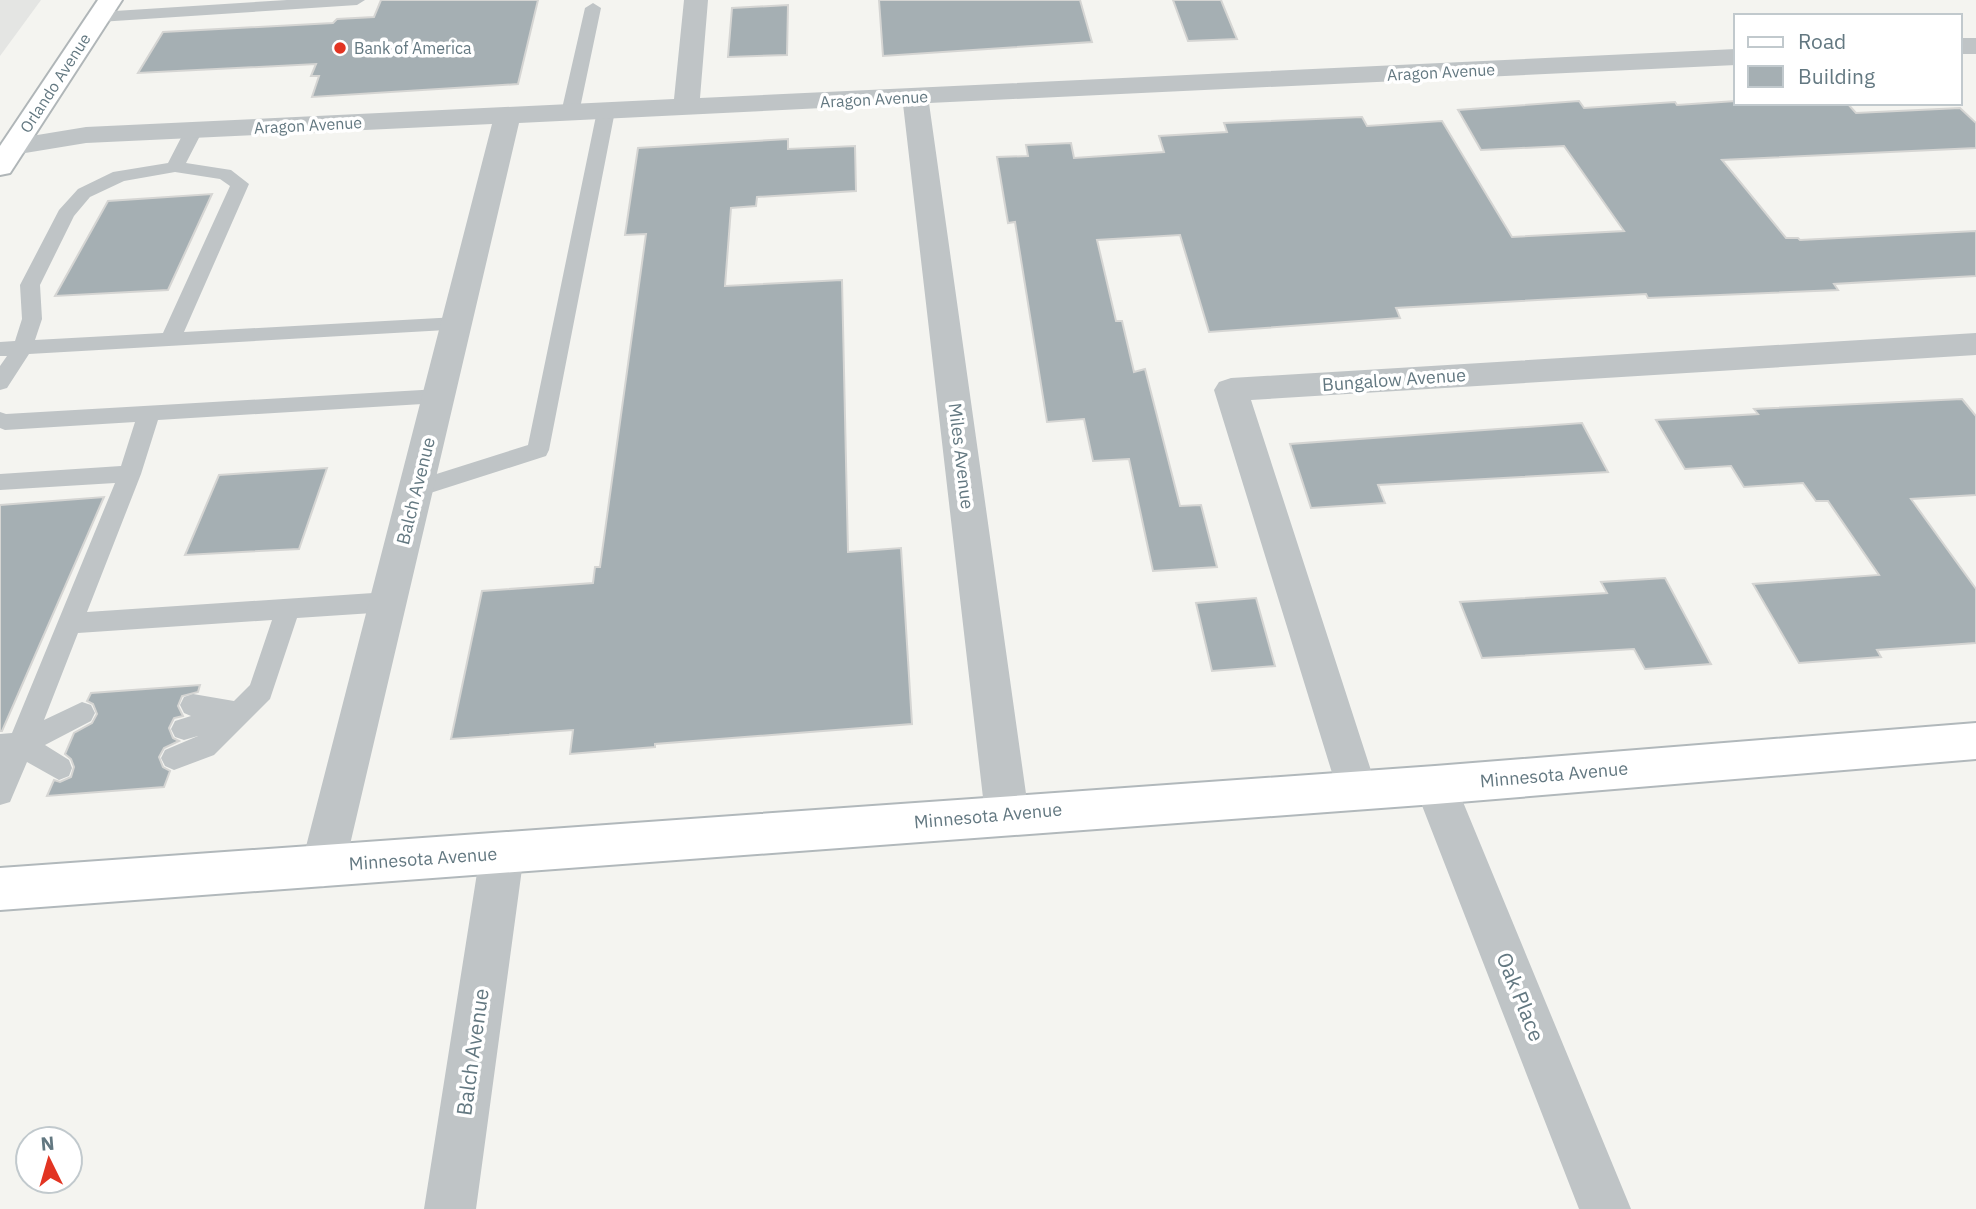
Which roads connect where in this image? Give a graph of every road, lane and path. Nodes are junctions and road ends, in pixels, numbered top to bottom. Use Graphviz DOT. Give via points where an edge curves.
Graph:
graph roads {
  1 [pos="357,0"];
  2 [pos="696,0"];
  3 [pos="212,5"];
  4 [pos="105,8"];
  5 [pos="592,13"];
  6 [pos="1734,57"];
  7 [pos="915,97"];
  8 [pos="686,108"];
  9 [pos="606,111"];
  10 [pos="570,113"];
  11 [pos="507,116"];
  12 [pos="194,130"];
  13 [pos="6,157"];
  14 [pos="175,167"];
  15 [pos="457,324"];
  16 [pos="170,340"];
  17 [pos="1976,344"];
  18 [pos="23,348"];
  19 [pos="0,349"];
  20 [pos="0,383"];
  21 [pos="439,396"];
  22 [pos="149,414"];
  23 [pos="0,420"];
  24 [pos="130,474"];
  25 [pos="0,482"];
  26 [pos="416,489"];
  27 [pos="388,602"];
  28 [pos="288,609"];
  29 [pos="71,623"];
  30 [pos="193,705"];
  31 [pos="82,713"];
  32 [pos="239,713"];
  33 [pos="184,729"];
  34 [pos="72,738"];
  35 [pos="1976,741"];
  36 [pos="11,745"];
  37 [pos="174,758"];
  38 [pos="59,768"];
  39 [pos="1435,785"];
  40 [pos="1356,789"];
  41 [pos="0,793"];
  42 [pos="1007,814"];
  43 [pos="502,854"];
  44 [pos="323,866"];
  45 [pos="0,889"];
  46 [pos="450,1209"];
  47 [pos="1605,1209"];
  1 -- 3 [label="lane"];
  2 -- 8 [label="street"];
  3 -- 4 [label="lane"];
  4 -- 13 [label="street, Orlando Avenue"];
  5 -- 10 [label="lane"];
  6 -- 7 [label="street, Aragon Avenue"];
  7 -- 8 [label="street, Aragon Avenue"];
  7 -- 42 [label="street, Miles Avenue"];
  8 -- 9 [label="street, Aragon Avenue"];
  9 -- 10 [label="street, Aragon Avenue"];
  9 -- 26 [label="lane" via="538,450"];
  10 -- 11 [label="street, Aragon Avenue"];
  11 -- 12 [label="street, Aragon Avenue"];
  11 -- 15 [label="street, Balch Avenue"];
  12 -- 13 [label="street, Aragon Avenue" via="86,135"];
  12 -- 14 [label="lane"];
  14 -- 16 [label="lane" via="225,174 240,184"];
  14 -- 18 [label="lane" via="119,176 85,193 66,214 30,285 32,319"];
  15 -- 16 [label="lane"];
  15 -- 21 [label="street, Balch Avenue"];
  16 -- 18 [label="lane"];
  17 -- 40 [label="street, Bungalow Avenue" via="1231,390"];
  18 -- 19 [label="lane"];
  18 -- 20 [label="lane"];
  21 -- 22 [label="lane"];
  21 -- 26 [label="street, Balch Avenue"];
  22 -- 23 [label="lane"];
  22 -- 24 [label="lane"];
  24 -- 25 [label="lane"];
  24 -- 29 [label="lane"];
  26 -- 27 [label="street, Balch Avenue"];
  27 -- 28 [label="lane"];
  27 -- 44 [label="street, Balch Avenue"];
  28 -- 29 [label="lane"];
  28 -- 32 [label="lane" via="261,691"];
  29 -- 36 [label="lane"];
  30 -- 32 [label="lane"];
  31 -- 36 [label="lane"];
  32 -- 33 [label="lane"];
  32 -- 37 [label="lane" via="205,747"];
  34 -- 36 [label="lane"];
  35 -- 39 [label="street, Minnesota Avenue"];
  36 -- 38 [label="lane"];
  36 -- 41 [label="lane"];
  39 -- 40 [label="street, Minnesota Avenue"];
  39 -- 47 [label="street, Oak Place"];
  40 -- 42 [label="street, Minnesota Avenue"];
  42 -- 43 [label="street, Minnesota Avenue"];
  43 -- 44 [label="street, Minnesota Avenue"];
  43 -- 46 [label="street, Balch Avenue"];
  44 -- 45 [label="street, Minnesota Avenue"];
}
